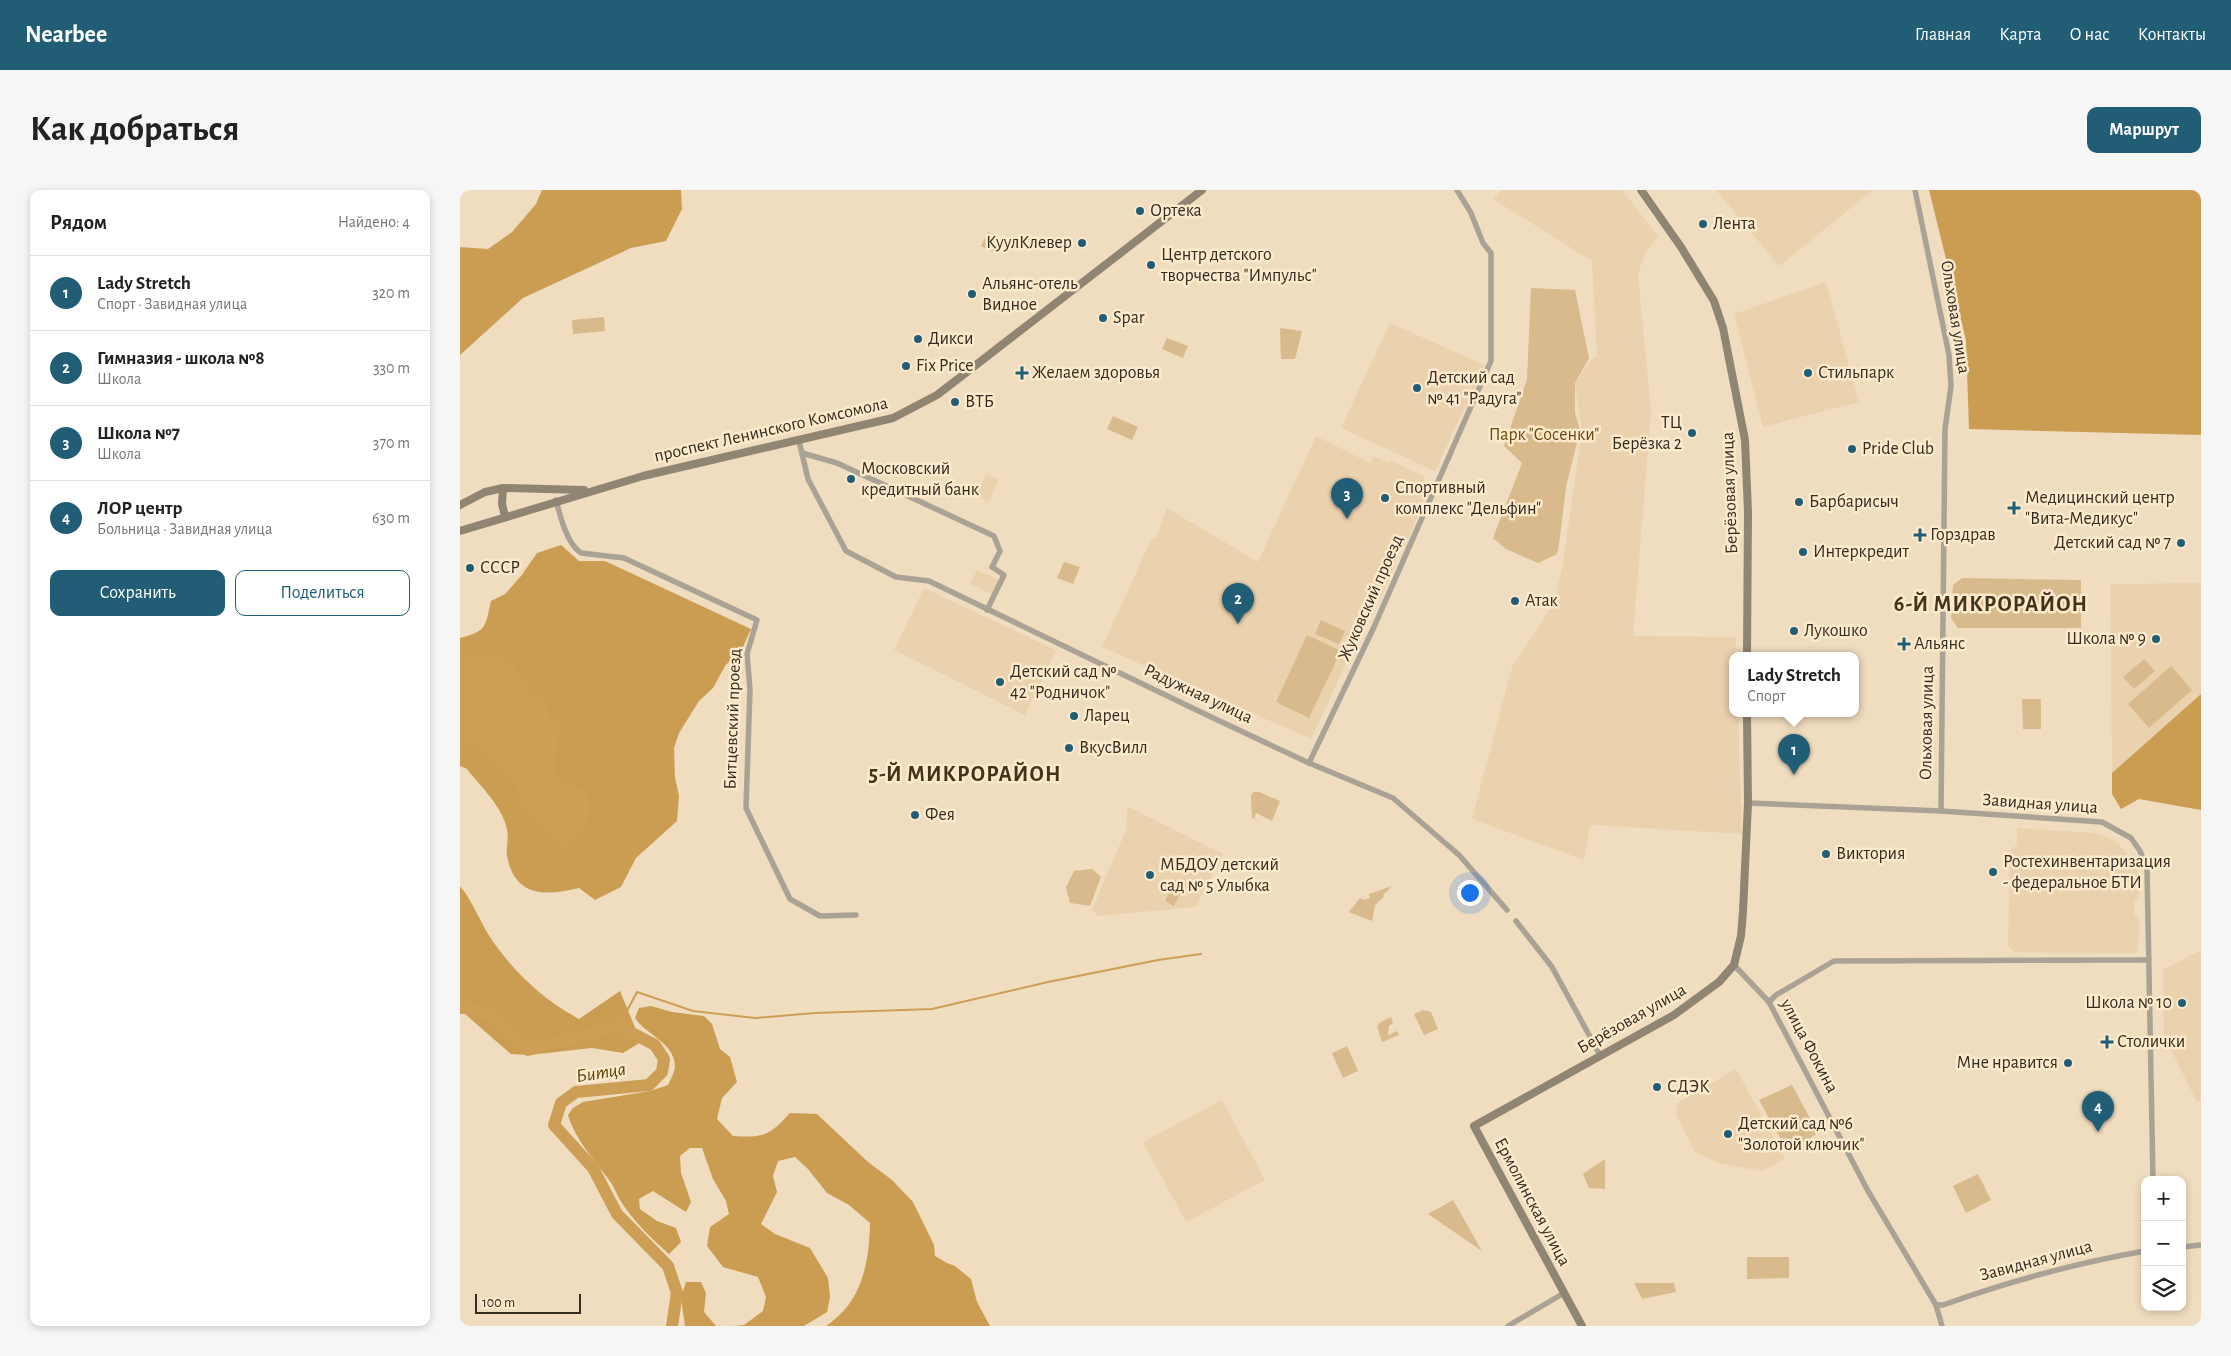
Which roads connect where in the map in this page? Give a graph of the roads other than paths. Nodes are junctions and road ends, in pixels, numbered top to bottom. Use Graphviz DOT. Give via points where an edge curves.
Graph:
graph roads {
  1 [pos="1202,190"];
  2 [pos="1457,190"];
  3 [pos="1641,190"];
  4 [pos="1915,190"];
  5 [pos="799,441"];
  6 [pos="802,453"];
  7 [pos="503,488"];
  8 [pos="552,488"];
  9 [pos="591,490"];
  10 [pos="556,500"];
  11 [pos="460,505"];
  12 [pos="505,516"];
  13 [pos="460,531"];
  14 [pos="987,610"];
  15 [pos="1748,652"];
  16 [pos="1747,717"];
  17 [pos="1309,763"];
  18 [pos="1748,803"];
  19 [pos="1941,810"];
  20 [pos="1507,910"];
  21 [pos="856,915"];
  22 [pos="1516,921"];
  23 [pos="2149,960"];
  24 [pos="1734,965"];
  25 [pos="1770,1002"];
  26 [pos="1600,1055"];
  27 [pos="1474,1126"];
  28 [pos="2153,1176"];
  29 [pos="2201,1245"];
  30 [pos="2186,1247"];
  31 [pos="2141,1252"];
  32 [pos="1564,1293"];
  33 [pos="1936,1305"];
  34 [pos="1508,1326"];
  35 [pos="1582,1326"];
  36 [pos="1942,1326"];
  1 -- 5 [label="street, проспект Ленинского Комсомола" via="937,395 893,418"];
  2 -- 17 [label="street, Жуковский проезд" via="1471,213 1483,244 1491,253 1491,361 1378,619"];
  3 -- 15 [label="street, Берёзовая улица" via="1682,247 1714,301 1723,328 1745,440"];
  4 -- 19 [label="street, Ольховая улица" via="1949,355 1951,386 1945,429"];
  5 -- 6 [label="street, Радужная улица"];
  5 -- 9 [label="street, проспект Ленинского Комсомола" via="686,465"];
  6 -- 14 [label="street, Радужная улица" via="808,479 846,551 896,577 929,582"];
  6 -- 14 [label="street" via="837,463 994,536 1000,551 992,567 1004,575"];
  7 -- 8 [label="street"];
  7 -- 11 [label="street" via="485,492"];
  7 -- 12 [label="street"];
  8 -- 9 [label="street"];
  8 -- 10 [label="street"];
  9 -- 10 [label="street, проспект Ленинского Комсомола"];
  10 -- 12 [label="street, проспект Ленинского Комсомола"];
  10 -- 21 [label="street, Битцевский проезд" via="571,543 581,553 624,558 757,620 747,654 750,689 746,808 790,899 820,916"];
  12 -- 13 [label="street, проспект Ленинского Комсомола"];
  14 -- 17 [label="street, Радужная улица"];
  16 -- 18 [label="street, Берёзовая улица"];
  17 -- 20 [label="street, Радужная улица" via="1393,798 1459,855"];
  18 -- 19 [label="street, Завидная улица"];
  18 -- 24 [label="street, Берёзовая улица" via="1741,936"];
  19 -- 23 [label="street, Завидная улица" via="2102,822 2130,838 2147,868"];
  22 -- 26 [label="street" via="1552,967"];
  23 -- 25 [label="street" via="1834,961 1776,995"];
  23 -- 28 [label="street, Завидная улица"];
  24 -- 25 [label="street, улица Фокина"];
  24 -- 26 [label="street, Берёзовая улица" via="1692,1004"];
  25 -- 33 [label="street, улица Фокина" via="1868,1191"];
  26 -- 27 [label="street, Берёзовая улица"];
  27 -- 32 [label="street, Ермолинская улица"];
  29 -- 30 [label="street"];
  31 -- 33 [label="street, Завидная улица" via="2087,1261"];
  32 -- 34 [label="street"];
  32 -- 35 [label="street, Ермолинская улица"];
  33 -- 36 [label="street, улица Фокина"];
}
